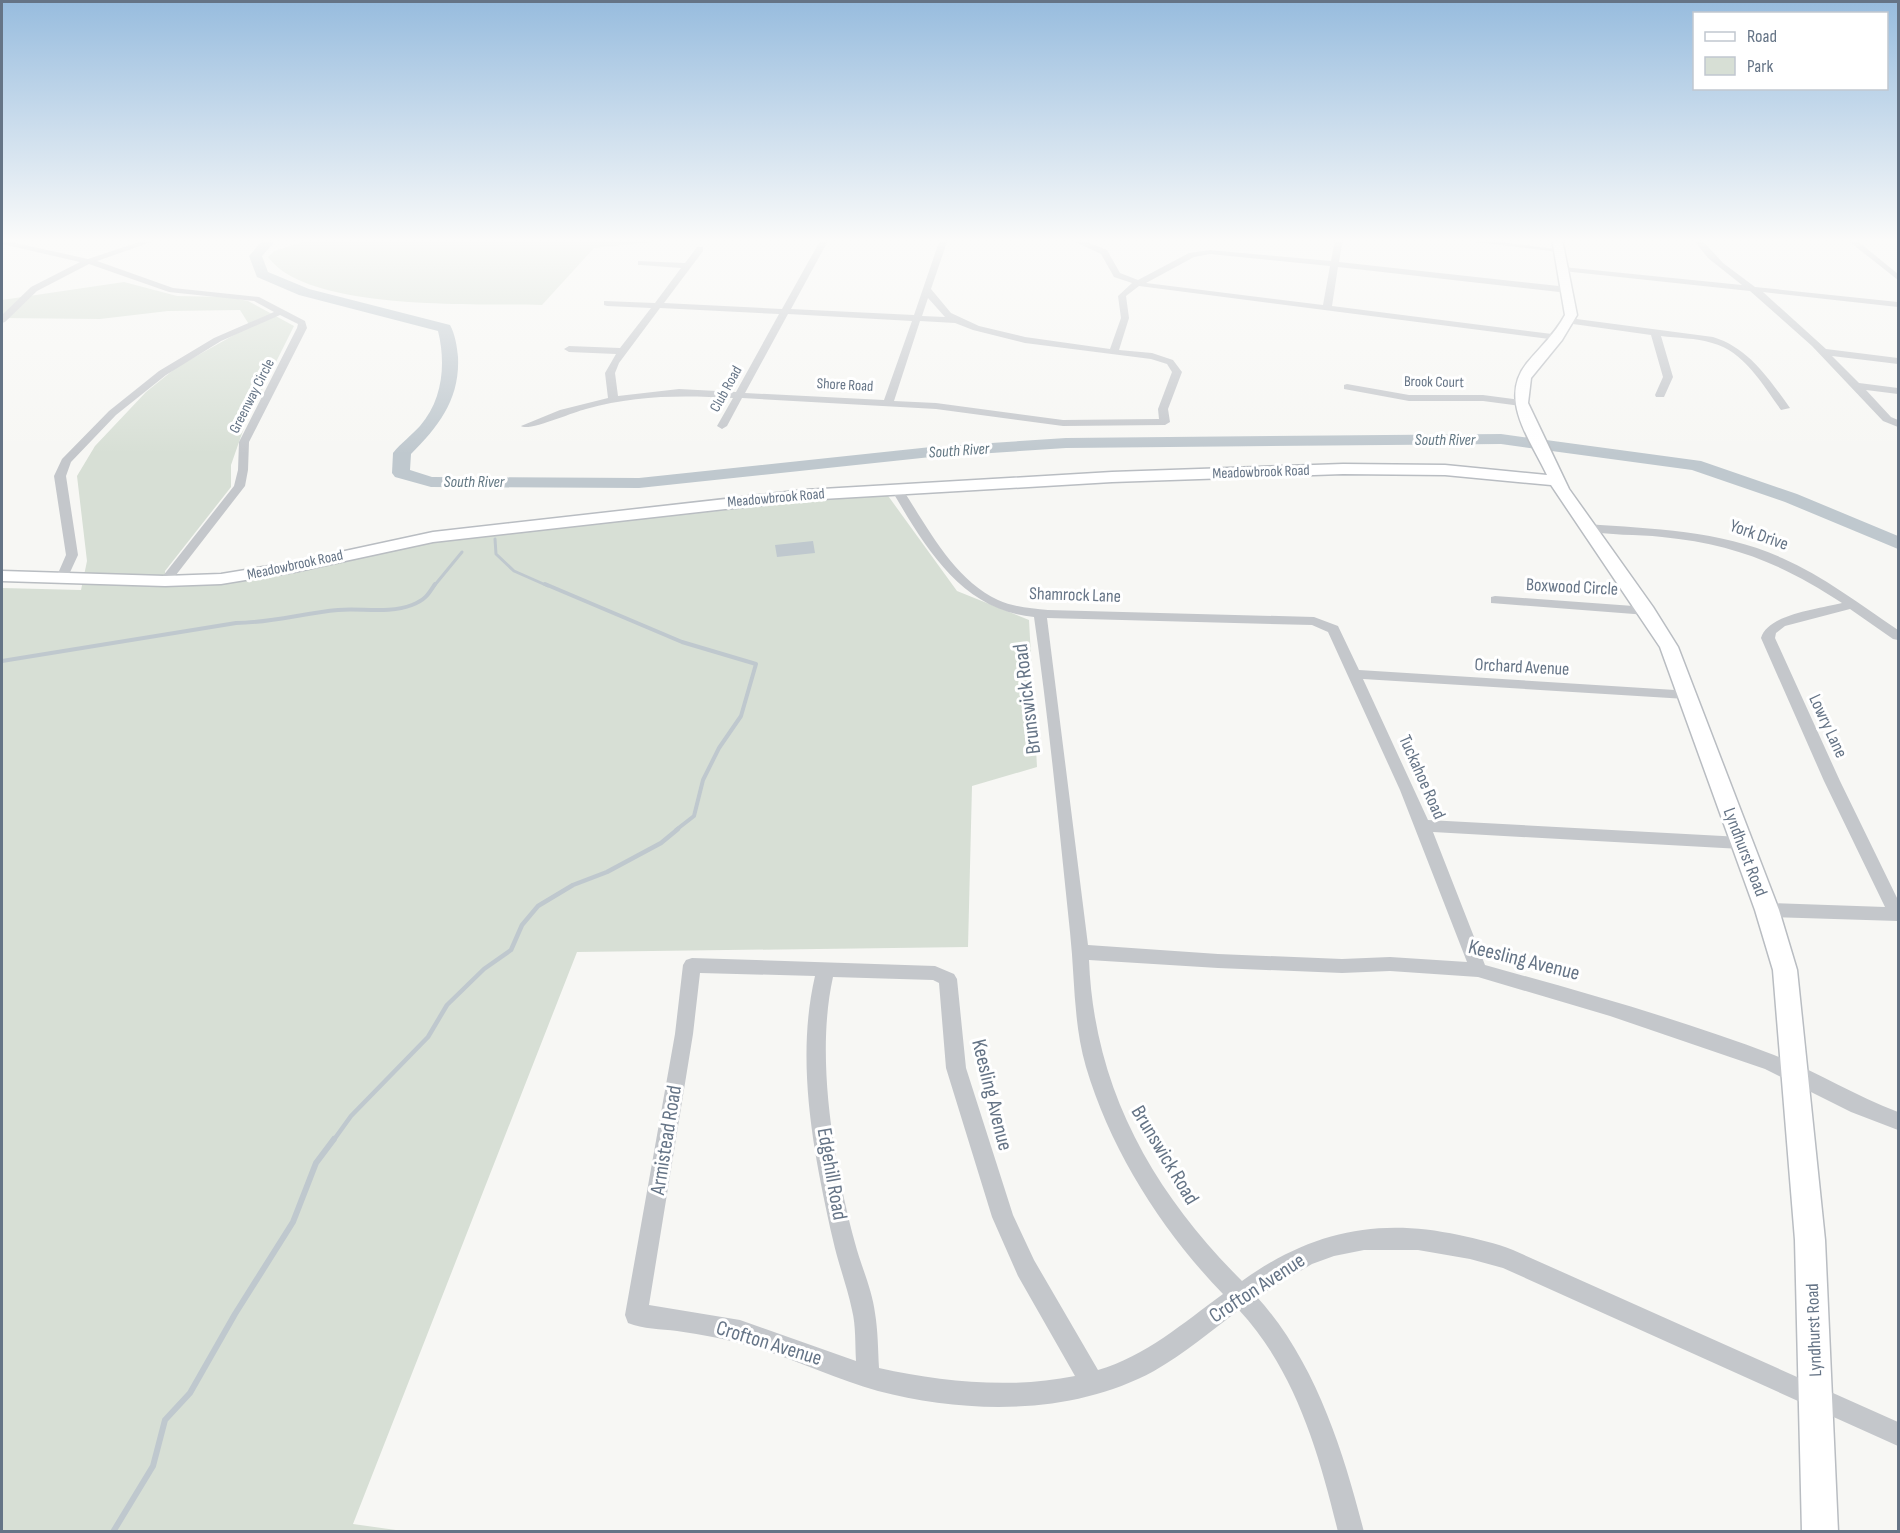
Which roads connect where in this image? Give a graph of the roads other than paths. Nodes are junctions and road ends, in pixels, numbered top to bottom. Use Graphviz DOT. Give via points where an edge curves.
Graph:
graph roads {
  1 [pos="274,311"];
  2 [pos="653,311"];
  3 [pos="758,311"];
  4 [pos="921,311"];
  5 [pos="945,311"];
  6 [pos="1124,311"];
  7 [pos="1346,311"];
  8 [pos="1571,311"];
  9 [pos="1778,311"];
  10 [pos="785,312"];
  11 [pos="278,313"];
  12 [pos="919,318"];
  13 [pos="956,320"];
  14 [pos="1569,321"];
  15 [pos="1655,332"];
  16 [pos="1557,338"];
  17 [pos="570,349"];
  18 [pos="622,351"];
  19 [pos="1114,351"];
  20 [pos="1826,352"];
  21 [pos="1899,361"];
  22 [pos="1857,386"];
  23 [pos="1347,387"];
  24 [pos="1899,391"];
  25 [pos="740,394"];
  26 [pos="1660,395"];
  27 [pos="613,399"];
  28 [pos="888,403"];
  29 [pos="1785,408"];
  30 [pos="1524,410"];
  31 [pos="1898,424"];
  32 [pos="526,426"];
  33 [pos="722,426"];
  34 [pos="1551,472"];
  35 [pos="897,489"];
  36 [pos="1587,528"];
  37 [pos="2,576"];
  38 [pos="62,578"];
  39 [pos="165,581"];
  40 [pos="1495,600"];
  41 [pos="1851,605"];
  42 [pos="1647,611"];
  43 [pos="1040,614"];
  44 [pos="1308,620"];
  45 [pos="1899,636"];
  46 [pos="1355,674"];
  47 [pos="1686,694"];
  48 [pos="1423,826"];
  49 [pos="1741,843"];
  50 [pos="1767,910"];
  51 [pos="1898,914"];
  52 [pos="1080,952"];
  53 [pos="692,965"];
  54 [pos="1478,970"];
  55 [pos="825,972"];
  56 [pos="1796,1076"];
  57 [pos="1899,1121"];
  58 [pos="1241,1296"];
  59 [pos="636,1315"];
  60 [pos="868,1374"];
  61 [pos="1092,1383"];
  62 [pos="1816,1398"];
  63 [pos="1899,1434"];
  64 [pos="1351,1532"];
  65 [pos="1820,1532"];
  1 -- 11 [label="street"];
  2 -- 18 [label="street"];
  3 -- 10 [label="street"];
  4 -- 12 [label="street"];
  5 -- 13 [label="street"];
  6 -- 19 [label="street"];
  7 -- 16 [label="street"];
  8 -- 14 [label="main road"];
  9 -- 20 [label="street"];
  10 -- 12 [label="street"];
  10 -- 25 [label="street, Club Road"];
  11 -- 38 [label="street" via="226,334 172,363 66,461 60,476 72,555"];
  11 -- 39 [label="street, Greenway Circle" via="299,321 302,328 244,442 239,486"];
  12 -- 13 [label="street"];
  12 -- 28 [label="street"];
  13 -- 19 [label="street" via="1007,335"];
  14 -- 15 [label="street"];
  14 -- 16 [label="main road"];
  15 -- 26 [label="street" via="1668,377"];
  15 -- 29 [label="street" via="1713,340 1737,349"];
  16 -- 30 [label="main road" via="1523,378 1520,394"];
  17 -- 18 [label="street"];
  18 -- 27 [label="street" via="610,373"];
  19 -- 28 [label="street, Shore Road" via="1157,357 1176,369 1163,409 1165,422 1063,423"];
  20 -- 21 [label="street"];
  20 -- 22 [label="street"];
  22 -- 24 [label="street"];
  22 -- 31 [label="street" via="1887,419"];
  23 -- 30 [label="street, Brook Court" via="1408,398 1483,398"];
  25 -- 27 [label="street, Shore Road" via="678,392"];
  25 -- 28 [label="street, Shore Road"];
  25 -- 33 [label="street, Club Road"];
  27 -- 32 [label="street, Shore Road"];
  30 -- 34 [label="main road, Lyndhurst Road"];
  34 -- 35 [label="main road, Meadowbrook Road" via="1343,469"];
  34 -- 36 [label="main road, Lyndhurst Road"];
  35 -- 39 [label="main road, Meadowbrook Road" via="758,499 512,527 401,542 264,573"];
  35 -- 43 [label="street, Shamrock Lane" via="966,586 997,604"];
  36 -- 41 [label="street, York Drive" via="1693,537 1746,549 1796,570"];
  36 -- 42 [label="main road, Lyndhurst Road"];
  37 -- 38 [label="main road, Meadowbrook Road"];
  38 -- 39 [label="main road, Meadowbrook Road"];
  40 -- 42 [label="street, Boxwood Circle"];
  41 -- 45 [label="street, York Drive"];
  41 -- 51 [label="street, Lowry Lane" via="1780,622 1768,639"];
  42 -- 47 [label="main road, Lyndhurst Road" via="1669,647"];
  43 -- 44 [label="street, Shamrock Lane"];
  43 -- 52 [label="street, Brunswick Road" via="1051,680"];
  44 -- 46 [label="street, Tuckahoe Road" via="1333,629"];
  46 -- 47 [label="street, Orchard Avenue"];
  46 -- 48 [label="street, Tuckahoe Road"];
  47 -- 49 [label="main road, Lyndhurst Road"];
  48 -- 49 [label="street"];
  48 -- 54 [label="street, Tuckahoe Road"];
  49 -- 50 [label="main road, Lyndhurst Road"];
  50 -- 51 [label="street"];
  50 -- 56 [label="main road, Lyndhurst Road" via="1785,970"];
  52 -- 54 [label="street, Keesling Avenue"];
  52 -- 58 [label="street, Brunswick Road" via="1088,1036 1095,1066 1118,1124 1150,1185 1207,1261"];
  53 -- 55 [label="street, Keesling Avenue"];
  53 -- 59 [label="street, Armistead Road"];
  54 -- 56 [label="street, Keesling Avenue" via="1693,1035 1770,1062"];
  55 -- 60 [label="street, Edgehill Road" via="818,1003 819,1104 839,1220 864,1312"];
  55 -- 61 [label="street, Keesling Avenue" via="935,973 948,979 956,1068 1003,1217 1026,1268"];
  56 -- 57 [label="street, Keesling Avenue"];
  56 -- 62 [label="main road, Lyndhurst Road" via="1810,1240"];
  58 -- 61 [label="street, Crofton Avenue" via="1156,1357"];
  58 -- 62 [label="street, Crofton Avenue" via="1310,1253 1374,1238 1420,1238 1505,1258"];
  58 -- 64 [label="street, Brunswick Road" via="1264,1323 1308,1396 1341,1489"];
  59 -- 60 [label="street, Crofton Avenue" via="701,1323 753,1335"];
  60 -- 61 [label="street, Crofton Avenue" via="894,1383 970,1393 1054,1392"];
  62 -- 63 [label="street, Crofton Avenue"];
  62 -- 65 [label="main road, Lyndhurst Road"];
}
